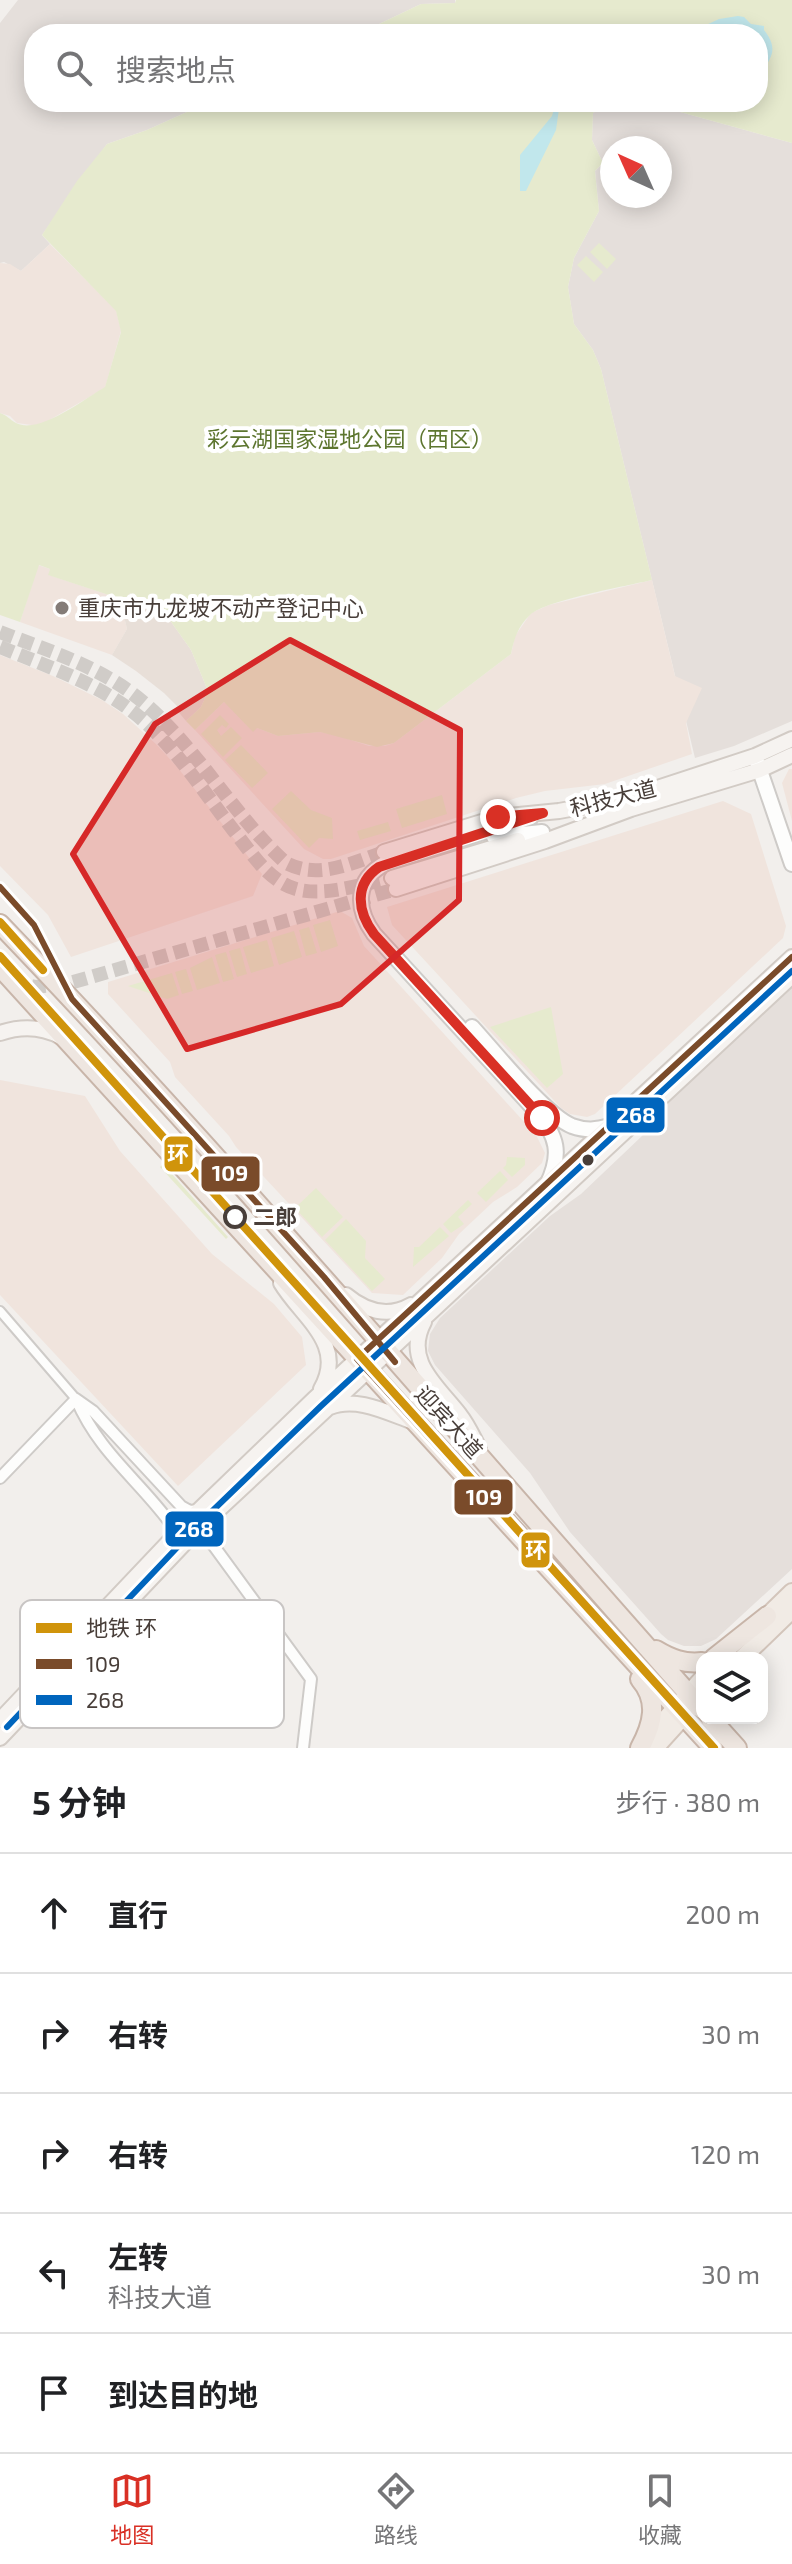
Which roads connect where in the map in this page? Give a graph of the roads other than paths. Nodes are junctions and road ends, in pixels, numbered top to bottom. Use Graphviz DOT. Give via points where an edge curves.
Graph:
graph roads {
  1 [pos="792,739"];
  2 [pos="792,755"];
  3 [pos="757,763"];
  4 [pos="631,809"];
  5 [pos="543,813"];
  6 [pos="542,832"];
  7 [pos="384,852"];
  8 [pos="792,864"];
  9 [pos="0,924"];
  10 [pos="792,957"];
  11 [pos="0,967"];
  12 [pos="792,976"];
  13 [pos="0,1033"];
  14 [pos="69,1041"];
  15 [pos="549,1117"];
  16 [pos="610,1126"];
  17 [pos="547,1185"];
  18 [pos="271,1265"];
  19 [pos="324,1277"];
  20 [pos="287,1282"];
  21 [pos="431,1292"];
  22 [pos="435,1307"];
  23 [pos="0,1311"];
  24 [pos="383,1346"];
  25 [pos="362,1364"];
  26 [pos="76,1399"];
  27 [pos="318,1405"];
  28 [pos="418,1423"];
  29 [pos="491,1469"];
  30 [pos="0,1478"];
  31 [pos="199,1510"];
  32 [pos="200,1527"];
  33 [pos="167,1544"];
  34 [pos="792,1592"];
  35 [pos="114,1600"];
  36 [pos="131,1600"];
  37 [pos="253,1600"];
  38 [pos="792,1610"];
  39 [pos="767,1616"];
  40 [pos="615,1640"];
  41 [pos="284,1642"];
  42 [pos="645,1643"];
  43 [pos="722,1652"];
  44 [pos="730,1652"];
  45 [pos="748,1652"];
  46 [pos="696,1662"];
  47 [pos="20,1699"];
  48 [pos="691,1703"];
  49 [pos="20,1717"];
  50 [pos="0,1720"];
  51 [pos="715,1724"];
  52 [pos="728,1724"];
  53 [pos="0,1738"];
  54 [pos="303,1748"];
  55 [pos="640,1748"];
  56 [pos="655,1748"];
  57 [pos="713,1748"];
  58 [pos="737,1748"];
  59 [pos="747,1748"];
  1 -- 3 [label="main road, 科技大道"];
  2 -- 3 [label="main road, 科技大道"];
  3 -- 4 [label="main road, 科技大道"];
  3 -- 5 [label="main road, 科技大道" via="599,805"];
  3 -- 8 [label="street"];
  4 -- 6 [label="main road"];
  4 -- 6 [label="main road, 科技大道" via="545,841 394,884"];
  5 -- 7 [label="main road, 科技大道" via="498,817"];
  5 -- 15 [label="street" via="386,863 364,883 360,900 374,934"];
  6 -- 15 [label="street" via="491,837 388,869 374,881 367,900 380,928"];
  9 -- 19 [label="highway, 迎宾大道"];
  10 -- 16 [label="main road"];
  11 -- 14 [label="highway, 迎宾大道"];
  12 -- 22 [label="main road"];
  13 -- 14 [label="main road" via="35,1027"];
  14 -- 18 [label="highway, 迎宾大道"];
  15 -- 16 [label="street" via="588,1130"];
  15 -- 17 [label="street" via="557,1154"];
  16 -- 17 [label="main road"];
  17 -- 21 [label="main road"];
  18 -- 20 [label="highway, 迎宾大道"];
  18 -- 27 [label="main road" via="326,1345 328,1374"];
  19 -- 20 [label="highway" via="324,1291 318,1296"];
  19 -- 21 [label="main road" via="356,1303 381,1312 397,1312"];
  19 -- 24 [label="highway, 迎宾大道"];
  20 -- 25 [label="highway, 迎宾大道"];
  21 -- 24 [label="main road"];
  22 -- 24 [label="main road"];
  22 -- 29 [label="main road" via="418,1334 420,1365 461,1416"];
  23 -- 26 [label="street"];
  24 -- 25 [label="main road"];
  24 -- 29 [label="highway, 迎宾大道"];
  25 -- 27 [label="main road"];
  25 -- 28 [label="highway, 迎宾大道"];
  26 -- 30 [label="street"];
  26 -- 31 [label="street" via="181,1506"];
  26 -- 33 [label="street" via="98,1441 171,1524"];
  27 -- 28 [label="main road" via="369,1406"];
  27 -- 31 [label="main road"];
  27 -- 32 [label="main road"];
  28 -- 29 [label="highway" via="423,1415 431,1415"];
  28 -- 40 [label="highway, 迎宾大道"];
  29 -- 42 [label="highway, 迎宾大道"];
  31 -- 33 [label="main road"];
  32 -- 36 [label="main road"];
  32 -- 37 [label="street"];
  33 -- 35 [label="main road"];
  34 -- 39 [label="main road"];
  38 -- 45 [label="main road"];
  39 -- 43 [label="highway"];
  39 -- 44 [label="main road"];
  40 -- 48 [label="highway, 迎宾大道"];
  40 -- 55 [label="highway" via="652,1702 652,1722"];
  41 -- 54 [label="street" via="311,1679"];
  42 -- 46 [label="highway" via="676,1660"];
  42 -- 48 [label="highway, 迎宾大道"];
  47 -- 50 [label="main road"];
  48 -- 55 [label="main road"];
  48 -- 56 [label="main road"];
  48 -- 57 [label="highway, 迎宾大道"];
  49 -- 53 [label="main road"];
  51 -- 58 [label="highway"];
  52 -- 59 [label="highway"];
}
